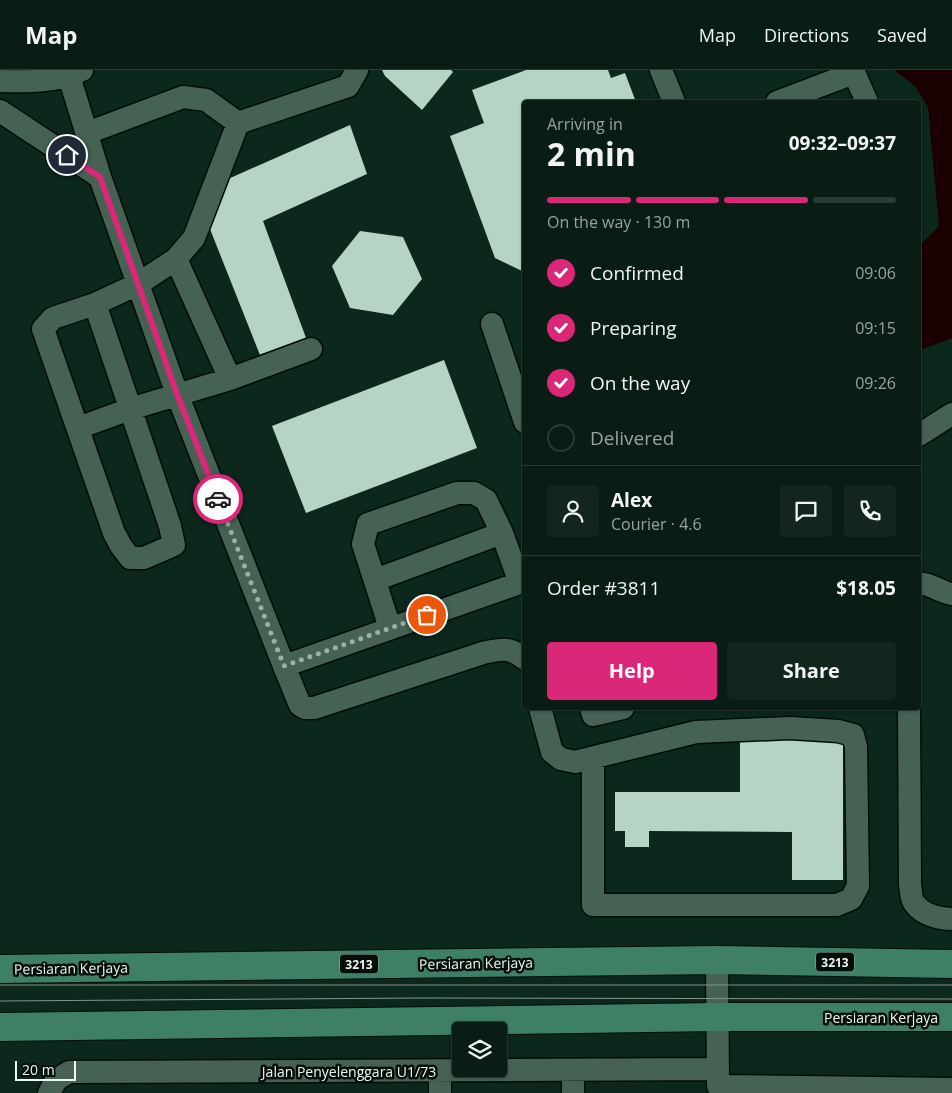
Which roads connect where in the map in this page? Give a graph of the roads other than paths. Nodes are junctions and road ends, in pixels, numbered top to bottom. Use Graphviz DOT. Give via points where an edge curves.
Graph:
graph roads {
  1 [pos="357,70"];
  2 [pos="662,70"];
  3 [pos="854,72"];
  4 [pos="76,73"];
  5 [pos="0,81"];
  6 [pos="673,100"];
  7 [pos="782,100"];
  8 [pos="866,100"];
  9 [pos="0,111"];
  10 [pos="238,123"];
  11 [pos="87,133"];
  12 [pos="100,177"];
  13 [pos="176,259"];
  14 [pos="138,284"];
  15 [pos="95,304"];
  16 [pos="492,324"];
  17 [pos="311,350"];
  18 [pos="230,379"];
  19 [pos="519,385"];
  20 [pos="177,394"];
  21 [pos="522,404"];
  22 [pos="130,409"];
  23 [pos="952,414"];
  24 [pos="78,428"];
  25 [pos="921,434"];
  26 [pos="502,533"];
  27 [pos="375,580"];
  28 [pos="522,582"];
  29 [pos="921,584"];
  30 [pos="952,594"];
  31 [pos="390,628"];
  32 [pos="521,651"];
  33 [pos="284,666"];
  34 [pos="541,710"];
  35 [pos="592,710"];
  36 [pos="614,710"];
  37 [pos="909,710"];
  38 [pos="593,758"];
  39 [pos="952,919"];
  40 [pos="718,960"];
  41 [pos="952,964"];
  42 [pos="0,969"];
  43 [pos="718,1017"];
  44 [pos="952,1017"];
  45 [pos="7,1028"];
  46 [pos="573,1070"];
  47 [pos="440,1071"];
  48 [pos="718,1083"];
  49 [pos="952,1090"];
  50 [pos="49,1093"];
  51 [pos="440,1093"];
  52 [pos="573,1093"];
  1 -- 10 [label="street" via="348,86"];
  2 -- 6 [label="street"];
  3 -- 7 [label="street"];
  3 -- 8 [label="street"];
  4 -- 5 [label="street" via="24,82"];
  4 -- 11 [label="street"];
  9 -- 12 [label="street"];
  10 -- 11 [label="street" via="206,100 184,97"];
  10 -- 13 [label="street" via="194,238"];
  11 -- 12 [label="street"];
  12 -- 14 [label="street"];
  13 -- 14 [label="street"];
  13 -- 18 [label="street"];
  14 -- 15 [label="street"];
  14 -- 20 [label="street"];
  15 -- 22 [label="street"];
  15 -- 24 [label="street" via="53,318 44,329"];
  16 -- 19 [label="street"];
  17 -- 18 [label="street"];
  18 -- 20 [label="street"];
  19 -- 21 [label="street"];
  20 -- 22 [label="street"];
  20 -- 33 [label="street"];
  22 -- 24 [label="street"];
  22 -- 24 [label="street" via="174,545 144,558 130,558 120,546"];
  23 -- 25 [label="street"];
  26 -- 27 [label="street"];
  26 -- 27 [label="street" via="486,500 474,494 457,493 368,524 363,544"];
  26 -- 28 [label="street"];
  27 -- 31 [label="street"];
  28 -- 31 [label="street"];
  29 -- 30 [label="street"];
  31 -- 33 [label="street"];
  32 -- 33 [label="street" via="486,652 314,708 300,705"];
  34 -- 38 [label="street" via="552,752 560,759 575,762"];
  35 -- 36 [label="street" via="593,715"];
  37 -- 39 [label="street" via="910,884 914,904 928,915"];
  38 -- 38 [label="street" via="696,732 790,728 853,735 856,747 858,886 851,899 837,905 593,905"];
  40 -- 41 [label="main road, Persiaran Kerjaya / 3213"];
  40 -- 42 [label="main road, Persiaran Kerjaya / 3213"];
  40 -- 43 [label="street"];
  43 -- 44 [label="main road, Persiaran Kerjaya"];
  43 -- 45 [label="main road, Persiaran Kerjaya"];
  43 -- 48 [label="street"];
  46 -- 47 [label="street, Jalan Penyelenggara U1/73"];
  46 -- 48 [label="street, Jalan Penyelenggara U1/73"];
  46 -- 52 [label="street"];
  47 -- 50 [label="street, Jalan Penyelenggara U1/73" via="70,1072 56,1080"];
  47 -- 51 [label="street"];
  48 -- 49 [label="street, Jalan Penyelenggara U1/73"];
}
